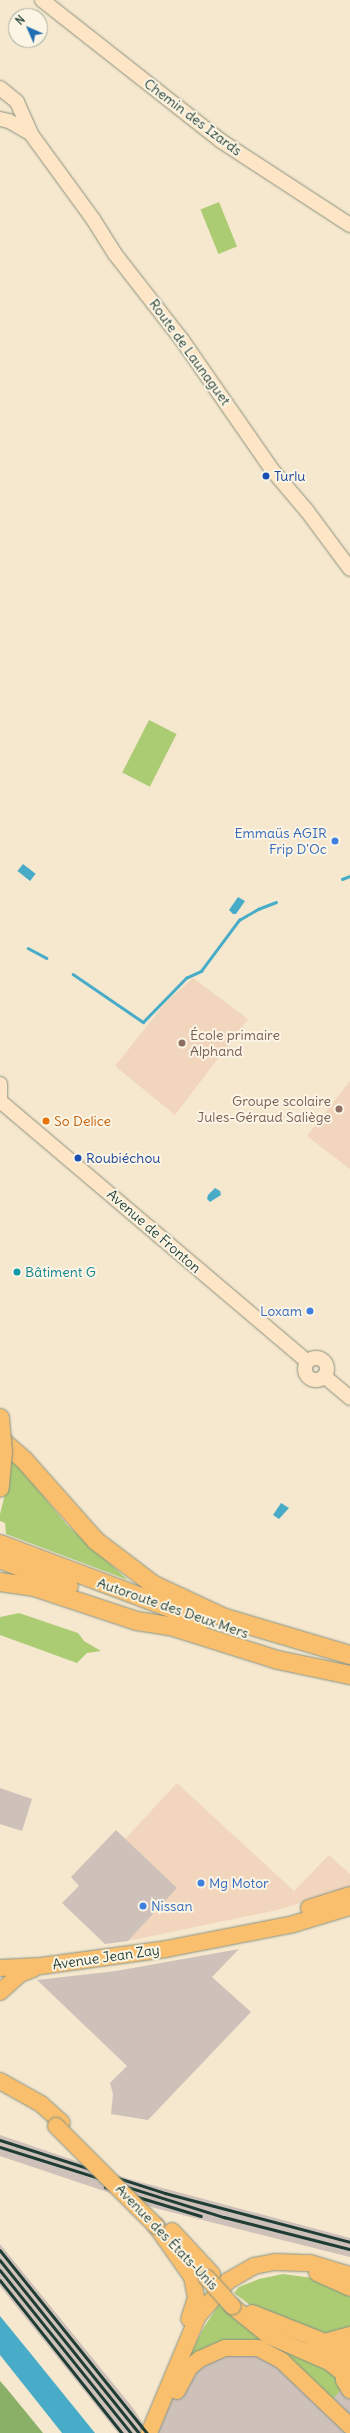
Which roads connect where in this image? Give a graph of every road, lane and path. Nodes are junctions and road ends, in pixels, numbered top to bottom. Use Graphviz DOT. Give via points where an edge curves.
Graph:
graph roads {
  1 [pos="42,0"];
  2 [pos="3,94"];
  3 [pos="19,108"];
  4 [pos="5,120"];
  5 [pos="31,134"];
  6 [pos="350,225"];
  7 [pos="350,570"];
  8 [pos="0,1084"];
  9 [pos="0,1098"];
  10 [pos="0,1101"];
  11 [pos="350,1398"];
  12 [pos="0,1418"];
  13 [pos="0,1439"];
  14 [pos="0,1488"];
  15 [pos="0,1544"];
  16 [pos="0,1559"];
  17 [pos="0,1582"];
  18 [pos="170,1626"];
  19 [pos="350,1656"];
  20 [pos="350,1675"];
  21 [pos="350,1895"];
  22 [pos="350,1907"];
  23 [pos="211,1940"];
  24 [pos="41,1966"];
  25 [pos="0,1968"];
  26 [pos="0,1992"];
  27 [pos="0,2074"];
  28 [pos="0,2081"];
  29 [pos="0,2088"];
  30 [pos="26,2095"];
  31 [pos="59,2124"];
  32 [pos="159,2223"];
  33 [pos="312,2271"];
  34 [pos="350,2275"];
  35 [pos="350,2281"];
  36 [pos="350,2288"];
  37 [pos="234,2303"];
  38 [pos="252,2313"];
  39 [pos="350,2335"];
  40 [pos="350,2350"];
  41 [pos="343,2372"];
  42 [pos="350,2390"];
  43 [pos="163,2412"];
  44 [pos="350,2426"];
  45 [pos="149,2433"];
  46 [pos="158,2433"];
  1 -- 6 [label="main road, Chemin des Izards" via="221,141"];
  2 -- 3 [label="main road, Route de Launaguet" via="18,102"];
  3 -- 4 [label="main road, Route de Launaguet" via="17,116"];
  3 -- 5 [label="main road, Route de Launaguet"];
  4 -- 5 [label="main road, Route de Launaguet"];
  5 -- 7 [label="main road, Route de Launaguet" via="93,219 114,254 148,294 273,471 307,511"];
  8 -- 9 [label="main road"];
  10 -- 11 [label="main road, Avenue de Fronton" via="307,1362 305,1371 308,1377 315,1380 324,1376"];
  12 -- 14 [label="highway, bridge" via="3,1451"];
  13 -- 19 [label="highway" via="25,1461 96,1541 154,1585 225,1618"];
  15 -- 19 [label="highway, Autoroute des Deux Mers" via="222,1627 270,1641"];
  16 -- 18 [label="highway, Autoroute des Deux Mers"];
  17 -- 18 [label="highway" via="34,1586 137,1621"];
  18 -- 20 [label="highway" via="278,1660"];
  21 -- 23 [label="main road, Avenue Jean Zay"];
  22 -- 23 [label="main road, Avenue Jean Zay" via="290,1925"];
  23 -- 24 [label="main road, Avenue Jean Zay" via="129,1955"];
  24 -- 25 [label="main road, Avenue Jean Zay"];
  24 -- 26 [label="main road" via="20,1974"];
  27 -- 30 [label="main road"];
  28 -- 30 [label="main road, Avenue des États-Unis"];
  29 -- 31 [label="main road, Avenue des États-Unis"];
  30 -- 31 [label="main road, Avenue des États-Unis"];
  31 -- 32 [label="main road, Avenue des États-Unis" via="130,2187"];
  32 -- 37 [label="main road, Avenue des États-Unis, bridge"];
  32 -- 43 [label="main road" via="192,2277 196,2298 160,2396"];
  33 -- 35 [label="main road"];
  33 -- 36 [label="main road"];
  33 -- 43 [label="main road" via="291,2269 260,2272 245,2278 223,2293 201,2323"];
  34 -- 43 [label="main road" via="310,2263 275,2262 254,2266 228,2281 198,2316"];
  37 -- 38 [label="main road, Avenue des États-Unis"];
  37 -- 41 [label="main road, Avenue des États-Unis" via="268,2336 329,2362"];
  38 -- 39 [label="main road, Avenue des États-Unis" via="325,2342"];
  38 -- 40 [label="main road, Avenue des États-Unis" via="278,2333 307,2345 331,2353"];
  40 -- 41 [label="main road" via="343,2364"];
  41 -- 42 [label="main road"];
  43 -- 44 [label="main road" via="190,2367 200,2359 225,2348 258,2348 278,2358"];
  43 -- 45 [label="main road"];
  43 -- 46 [label="main road"];
}
